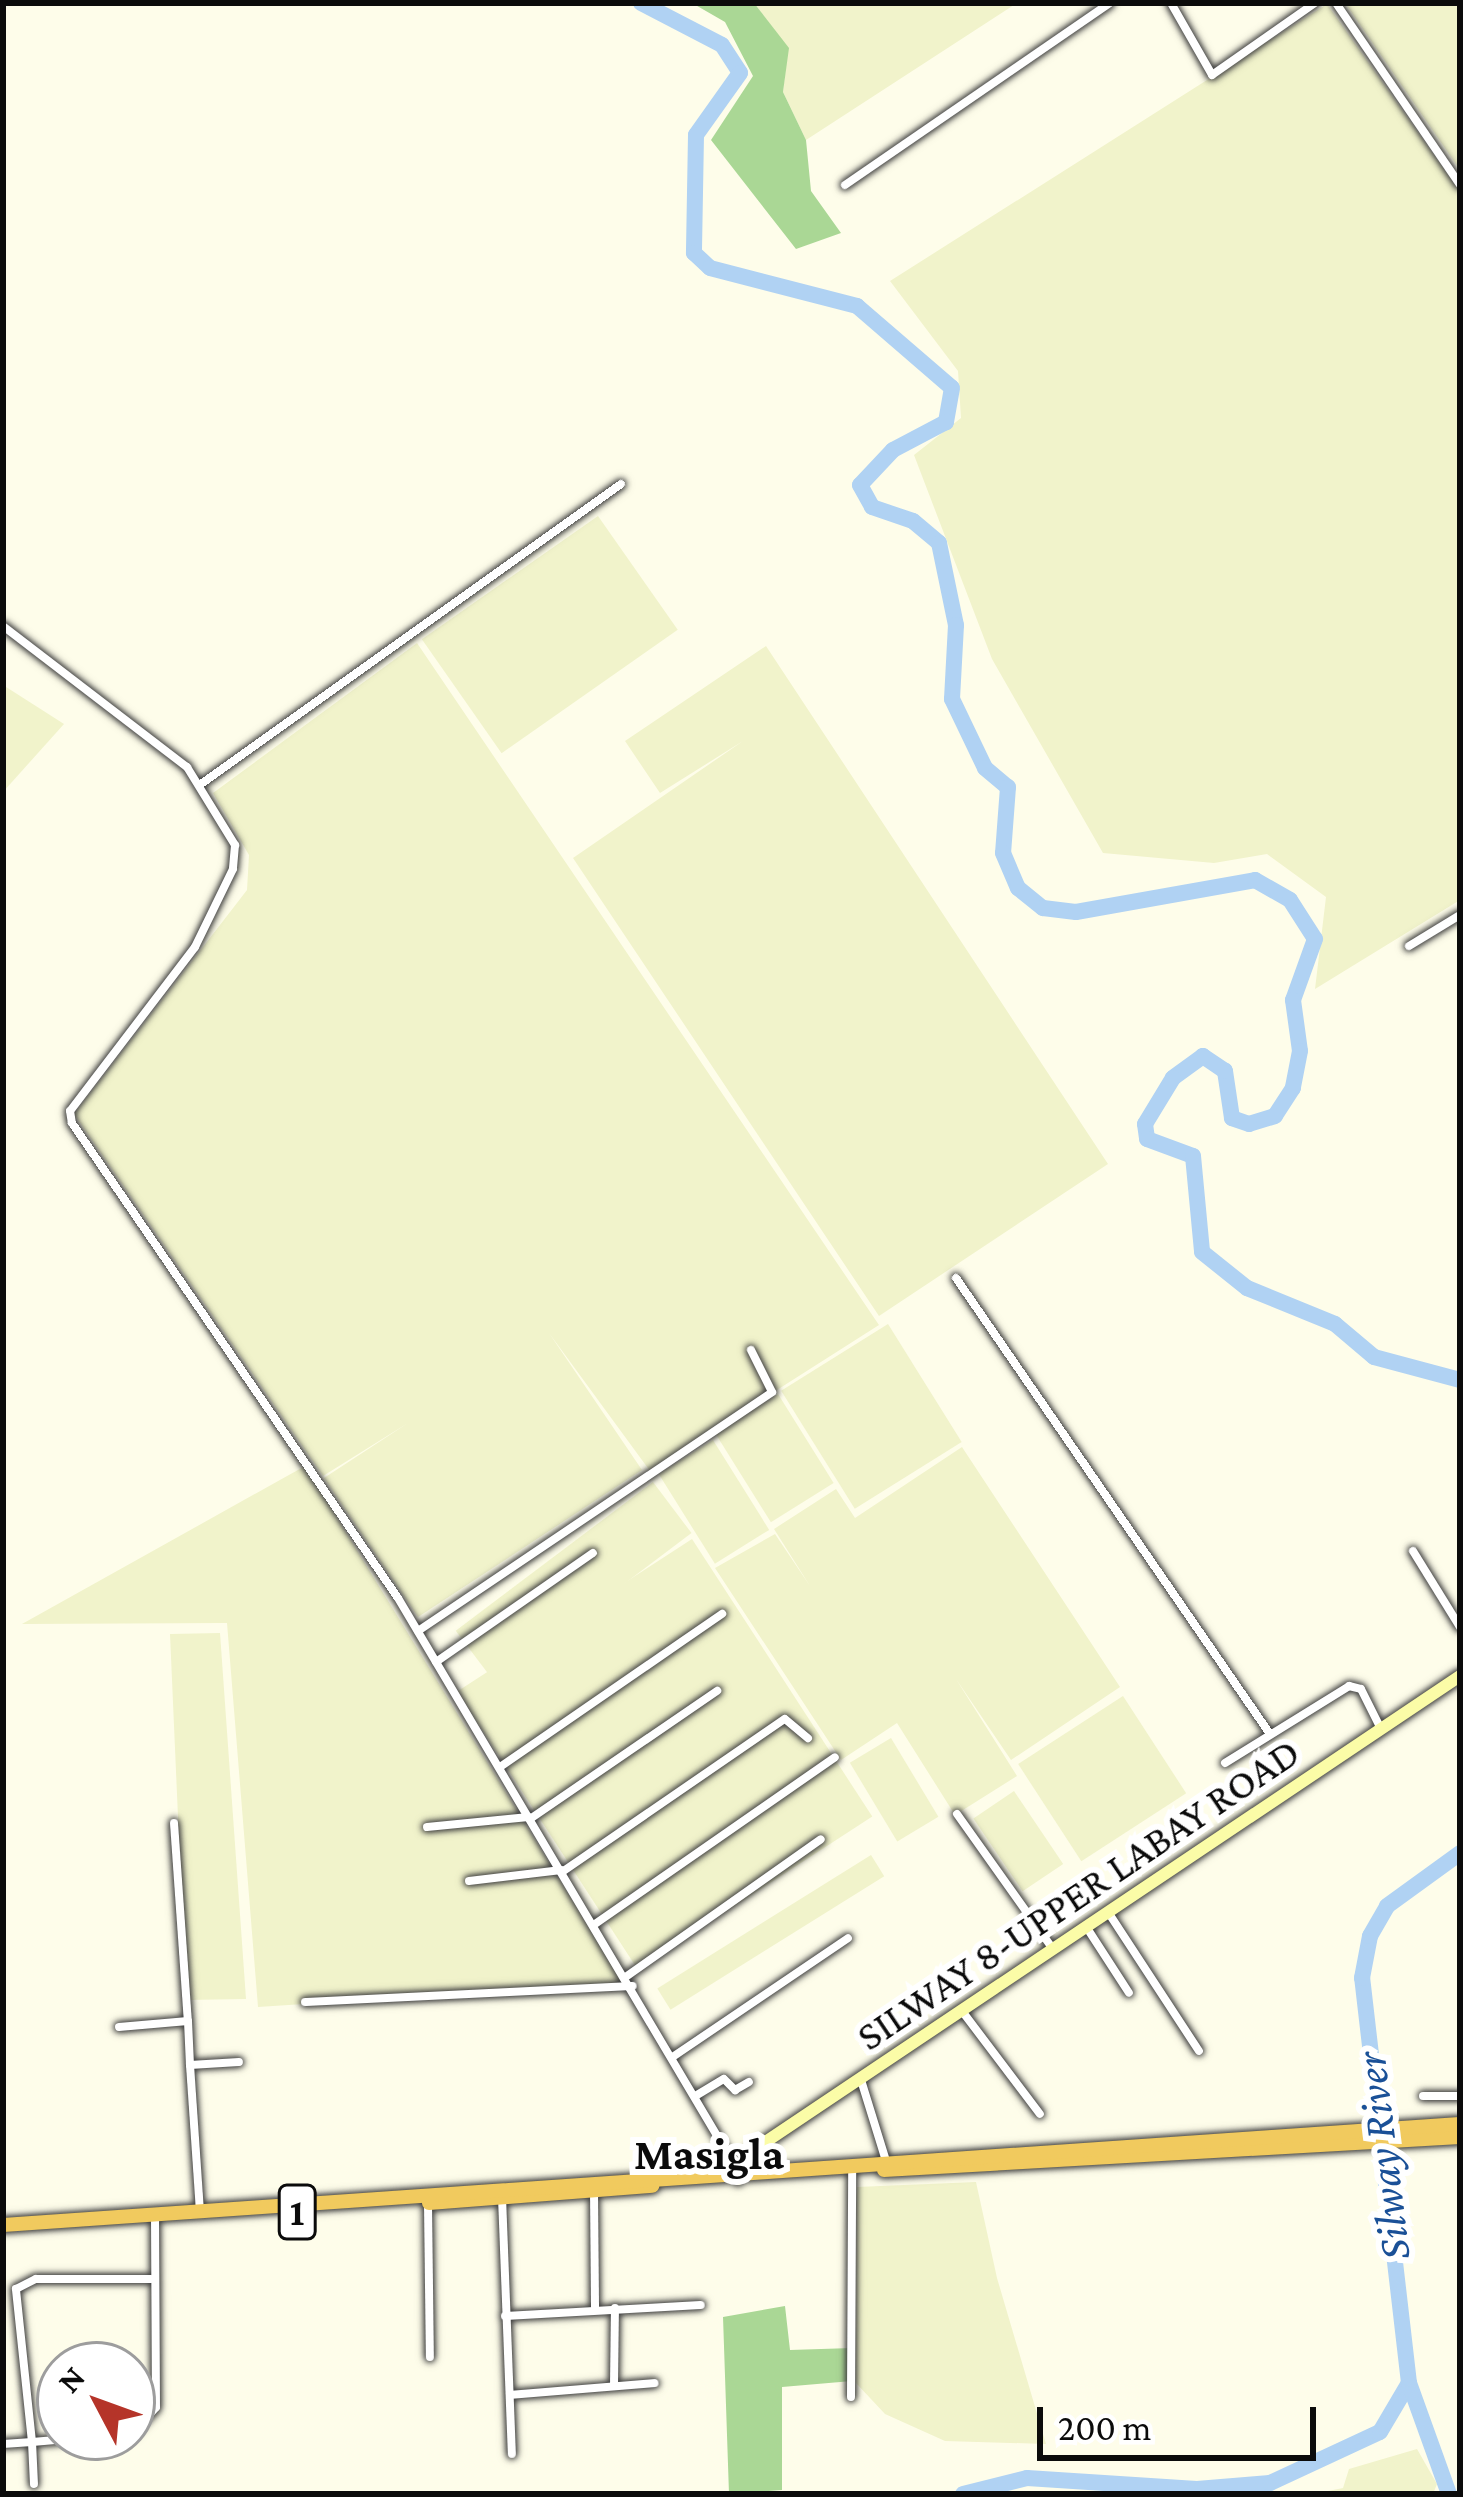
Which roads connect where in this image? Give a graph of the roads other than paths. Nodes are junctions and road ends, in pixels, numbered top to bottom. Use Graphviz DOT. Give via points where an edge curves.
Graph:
graph roads {
  1 [pos="1110,3"];
  2 [pos="1171,3"];
  3 [pos="1315,3"];
  4 [pos="1336,3"];
  5 [pos="845,185"];
  6 [pos="1460,185"];
  7 [pos="621,484"];
  8 [pos="3,626"];
  9 [pos="201,784"];
  10 [pos="1460,915"];
  11 [pos="1409,946"];
  12 [pos="956,1278"];
  13 [pos="751,1350"];
  14 [pos="1413,1550"];
  15 [pos="593,1553"];
  16 [pos="722,1614"];
  17 [pos="1460,1627"];
  18 [pos="418,1631"];
  19 [pos="436,1662"];
  20 [pos="1460,1676"];
  21 [pos="717,1691"];
  22 [pos="1382,1730"];
  23 [pos="1270,1733"];
  24 [pos="808,1738"];
  25 [pos="835,1757"];
  26 [pos="1226,1763"];
  27 [pos="500,1767"];
  28 [pos="957,1814"];
  29 [pos="530,1818"];
  30 [pos="174,1823"];
  31 [pos="427,1827"];
  32 [pos="820,1839"];
  33 [pos="562,1871"];
  34 [pos="469,1881"];
  35 [pos="1108,1912"];
  36 [pos="595,1924"];
  37 [pos="1087,1927"];
  38 [pos="848,1938"];
  39 [pos="1053,1949"];
  40 [pos="627,1976"];
  41 [pos="633,1986"];
  42 [pos="1130,1994"];
  43 [pos="305,2002"];
  44 [pos="962,2011"];
  45 [pos="188,2021"];
  46 [pos="119,2027"];
  47 [pos="1199,2050"];
  48 [pos="674,2056"];
  49 [pos="239,2062"];
  50 [pos="190,2066"];
  51 [pos="861,2080"];
  52 [pos="749,2081"];
  53 [pos="697,2095"];
  54 [pos="1423,2096"];
  55 [pos="1460,2096"];
  56 [pos="1040,2114"];
  57 [pos="1460,2124"];
  58 [pos="1405,2135"];
  59 [pos="1460,2138"];
  60 [pos="1341,2139"];
  61 [pos="886,2161"];
  62 [pos="852,2171"];
  63 [pos="738,2175"];
  64 [pos="594,2190"];
  65 [pos="502,2198"];
  66 [pos="428,2203"];
  67 [pos="200,2211"];
  68 [pos="155,2221"];
  69 [pos="3,2229"];
  70 [pos="151,2279"];
  71 [pos="700,2305"];
  72 [pos="595,2307"];
  73 [pos="615,2308"];
  74 [pos="506,2316"];
  75 [pos="153,2341"];
  76 [pos="430,2357"];
  77 [pos="655,2383"];
  78 [pos="614,2386"];
  79 [pos="510,2395"];
  80 [pos="851,2398"];
  81 [pos="32,2442"];
  82 [pos="36,2442"];
  83 [pos="3,2444"];
  84 [pos="512,2453"];
  85 [pos="34,2484"];
  1 -- 5 [label="street"];
  2 -- 3 [label="street" via="1212,75"];
  4 -- 6 [label="street"];
  7 -- 9 [label="street"];
  8 -- 9 [label="street"];
  9 -- 18 [label="street" via="228,826 233,868 195,947 71,1118"];
  10 -- 11 [label="street"];
  12 -- 23 [label="street"];
  13 -- 18 [label="street" via="772,1392"];
  14 -- 17 [label="street"];
  15 -- 19 [label="street"];
  16 -- 27 [label="street"];
  18 -- 19 [label="street"];
  19 -- 27 [label="street"];
  20 -- 22 [label="main road, SILWAY 8-UPPER LABAY ROAD"];
  21 -- 29 [label="street"];
  22 -- 23 [label="street" via="1361,1689 1349,1686"];
  22 -- 35 [label="main road, SILWAY 8-UPPER LABAY ROAD"];
  23 -- 26 [label="street"];
  24 -- 33 [label="street" via="785,1719"];
  25 -- 36 [label="street"];
  27 -- 29 [label="street"];
  28 -- 39 [label="street"];
  29 -- 31 [label="street"];
  29 -- 33 [label="street"];
  30 -- 45 [label="street"];
  32 -- 40 [label="street"];
  33 -- 34 [label="street"];
  33 -- 36 [label="street"];
  35 -- 37 [label="main road, SILWAY 8-UPPER LABAY ROAD"];
  35 -- 47 [label="street"];
  36 -- 40 [label="street"];
  37 -- 39 [label="main road, SILWAY 8-UPPER LABAY ROAD"];
  37 -- 42 [label="street"];
  38 -- 48 [label="street"];
  39 -- 44 [label="main road, SILWAY 8-UPPER LABAY ROAD"];
  40 -- 41 [label="street"];
  41 -- 43 [label="street"];
  41 -- 48 [label="street"];
  44 -- 51 [label="main road, SILWAY 8-UPPER LABAY ROAD"];
  44 -- 56 [label="street"];
  45 -- 46 [label="street"];
  45 -- 50 [label="street"];
  48 -- 53 [label="street"];
  49 -- 50 [label="street"];
  50 -- 67 [label="street"];
  51 -- 61 [label="street"];
  51 -- 63 [label="main road, SILWAY 8-UPPER LABAY ROAD" via="752,2151"];
  52 -- 53 [label="street" via="736,2090 724,2079"];
  53 -- 63 [label="street"];
  54 -- 55 [label="street"];
  57 -- 58 [label="highway, 1"];
  58 -- 59 [label="highway, 1"];
  58 -- 60 [label="highway, 1"];
  60 -- 61 [label="highway, 1"];
  60 -- 62 [label="highway, 1"];
  61 -- 63 [label="highway, 1"];
  62 -- 63 [label="highway, 1"];
  62 -- 80 [label="street"];
  63 -- 64 [label="highway, 1"];
  63 -- 67 [label="highway, 1"];
  64 -- 65 [label="highway, 1"];
  64 -- 72 [label="street"];
  65 -- 66 [label="highway, 1"];
  65 -- 74 [label="street"];
  66 -- 68 [label="highway, 1"];
  66 -- 76 [label="street"];
  67 -- 69 [label="highway, 1"];
  68 -- 69 [label="highway, 1"];
  68 -- 70 [label="street"];
  70 -- 75 [label="street"];
  70 -- 81 [label="street" via="36,2279 16,2289"];
  71 -- 73 [label="street"];
  72 -- 73 [label="street"];
  72 -- 74 [label="street"];
  73 -- 78 [label="street"];
  74 -- 79 [label="street"];
  77 -- 78 [label="street"];
  78 -- 79 [label="street"];
  79 -- 84 [label="street"];
  81 -- 82 [label="street"];
  81 -- 83 [label="street"];
  81 -- 85 [label="street"];
}
